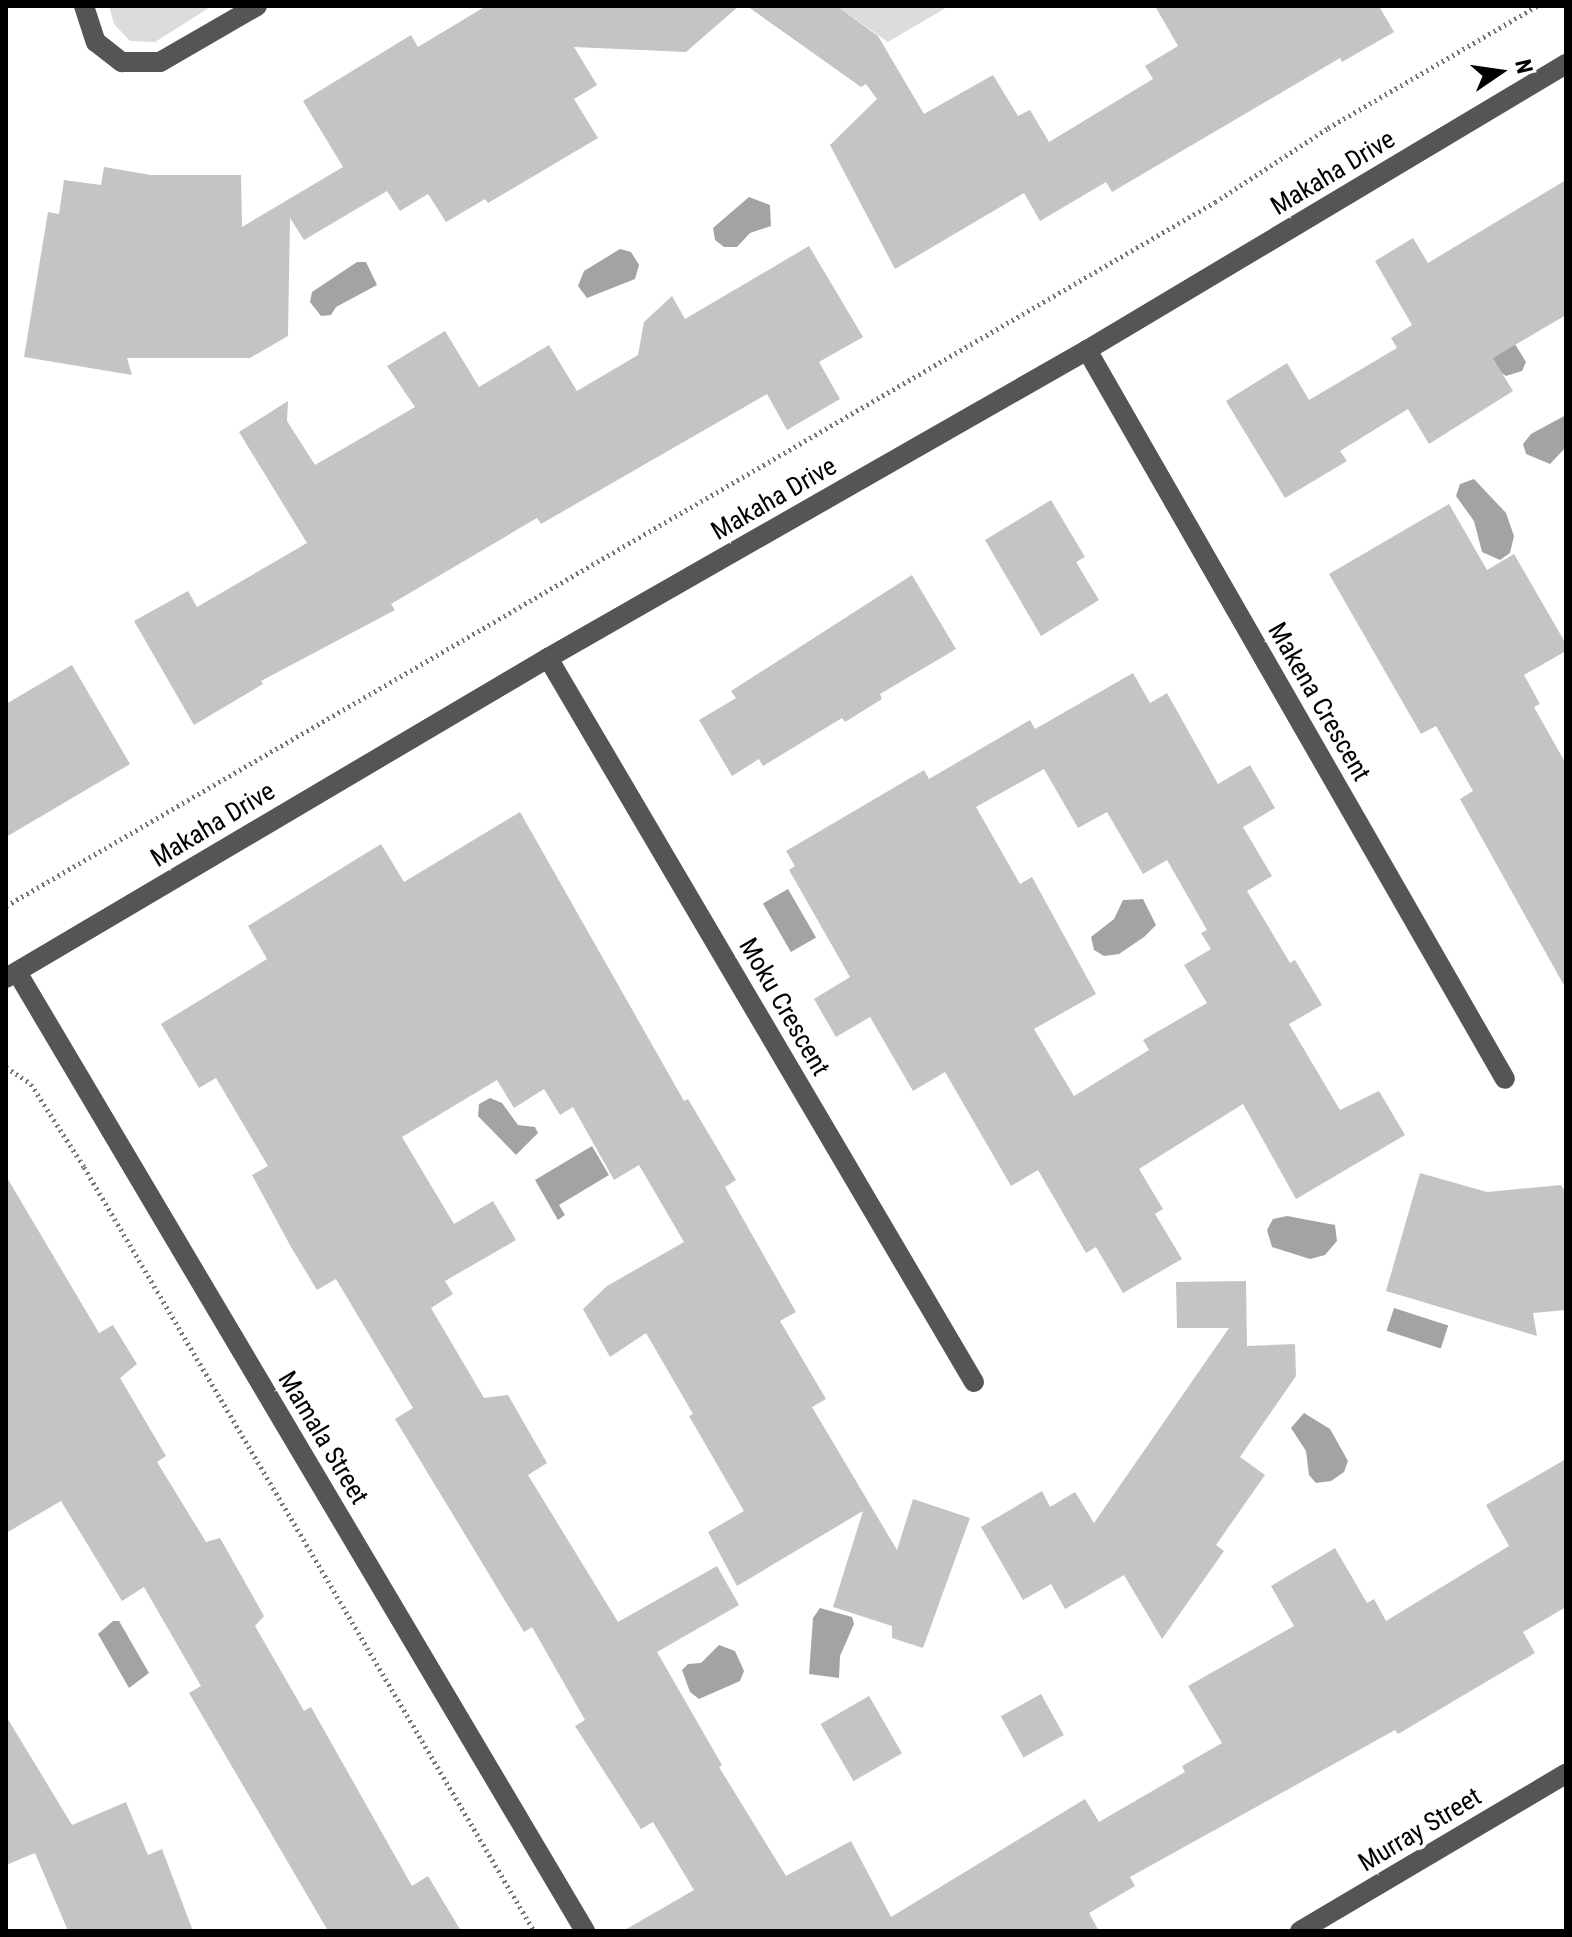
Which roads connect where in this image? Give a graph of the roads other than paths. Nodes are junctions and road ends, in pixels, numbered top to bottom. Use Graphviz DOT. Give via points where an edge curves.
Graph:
graph roads {
  1 [pos="84,6"];
  2 [pos="257,6"];
  3 [pos="1566,64"];
  4 [pos="1087,350"];
  5 [pos="548,658"];
  6 [pos="11,975"];
  7 [pos="1505,1079"];
  8 [pos="974,1382"];
  9 [pos="1566,1774"];
  10 [pos="585,1931"];
  11 [pos="1300,1931"];
  1 -- 2 [label="street" via="96,42 122,62 160,62"];
  3 -- 4 [label="street, Makaha Drive"];
  4 -- 5 [label="street, Makaha Drive"];
  4 -- 7 [label="street, Makena Crescent"];
  5 -- 6 [label="street, Makaha Drive"];
  5 -- 8 [label="street, Moku Crescent"];
  6 -- 10 [label="street, Mamala Street"];
  9 -- 11 [label="street, Murray Street"];
}
